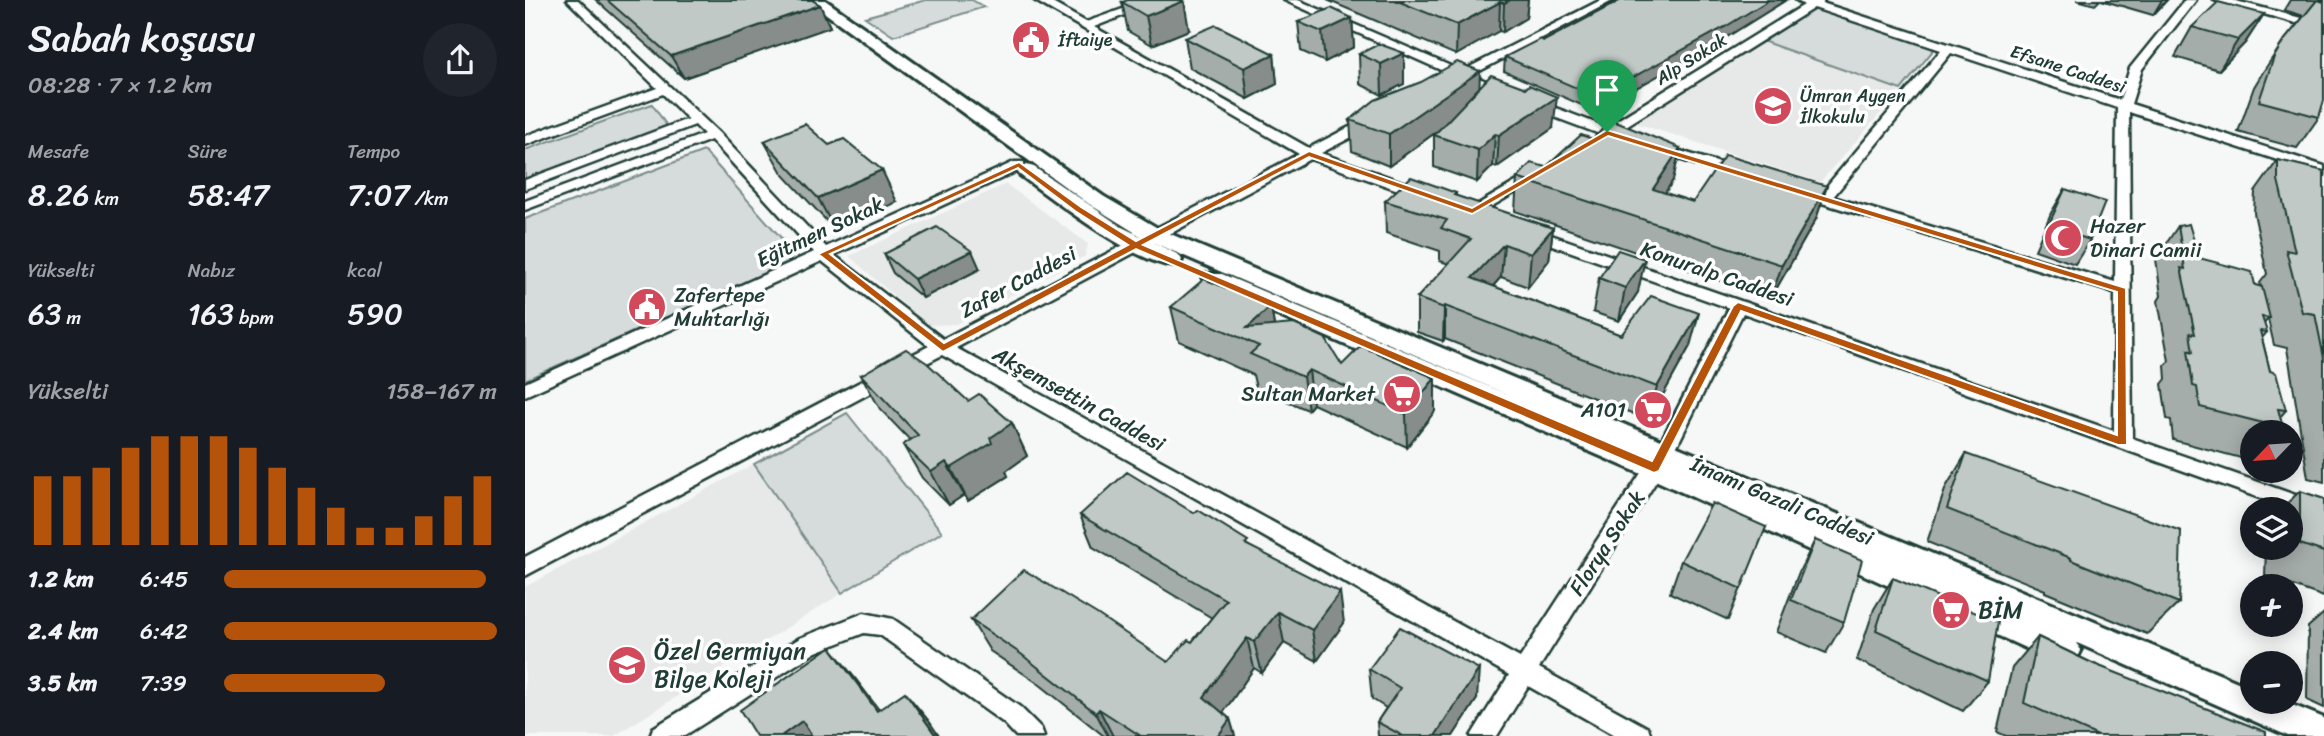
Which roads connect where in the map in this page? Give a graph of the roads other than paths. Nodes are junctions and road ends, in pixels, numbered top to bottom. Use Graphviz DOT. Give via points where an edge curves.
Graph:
graph roads {
  1 [pos="572,0"];
  2 [pos="795,0"];
  3 [pos="815,0"];
  4 [pos="1039,0"];
  5 [pos="1158,0"];
  6 [pos="1289,0"];
  7 [pos="1609,0"];
  8 [pos="2191,0"];
  9 [pos="2219,0"];
  10 [pos="1811,1"];
  11 [pos="1085,26"];
  12 [pos="2324,28"];
  13 [pos="1949,48"];
  14 [pos="1461,76"];
  15 [pos="1437,88"];
  16 [pos="666,89"];
  17 [pos="2124,106"];
  18 [pos="1379,118"];
  19 [pos="697,120"];
  20 [pos="713,135"];
  21 [pos="1601,136"];
  22 [pos="525,141"];
  23 [pos="1309,154"];
  24 [pos="1019,164"];
  25 [pos="1551,165"];
  26 [pos="2324,171"];
  27 [pos="1747,175"];
  28 [pos="525,185"];
  29 [pos="1785,187"];
  30 [pos="1435,198"];
  31 [pos="1823,199"];
  32 [pos="525,206"];
  33 [pos="1145,240"];
  34 [pos="823,254"];
  35 [pos="2123,290"];
  36 [pos="1738,306"];
  37 [pos="943,348"];
  38 [pos="525,390"];
  39 [pos="2123,442"];
  40 [pos="1660,459"];
  41 [pos="2324,513"];
  42 [pos="525,568"];
  43 [pos="2089,662"];
  44 [pos="1523,673"];
  45 [pos="2324,734"];
  46 [pos="662,736"];
  47 [pos="1033,736"];
  48 [pos="1483,736"];
  49 [pos="1639,736"];
  1 -- 16 [label="street, Akşemsettin Caddesi"];
  2 -- 24 [label="main road, İmamı Gazali Caddesi"];
  3 -- 33 [label="main road, İmamı Gazali Caddesi" via="1096,200"];
  4 -- 11 [label="street"];
  5 -- 11 [label="street"];
  6 -- 14 [label="street"];
  7 -- 14 [label="street"];
  8 -- 17 [label="street" via="2136,68"];
  9 -- 12 [label="street"];
  10 -- 13 [label="street, Efsane Caddesi"];
  10 -- 21 [label="street, Alp Sokak"];
  11 -- 23 [label="street"];
  13 -- 17 [label="street, Efsane Caddesi"];
  13 -- 31 [label="street"];
  14 -- 15 [label="street"];
  14 -- 21 [label="street"];
  16 -- 19 [label="street, Akşemsettin Caddesi"];
  16 -- 22 [label="street"];
  17 -- 26 [label="street, Efsane Caddesi"];
  17 -- 35 [label="street"];
  18 -- 23 [label="street, Zafer Caddesi"];
  19 -- 20 [label="street, Akşemsettin Caddesi"];
  19 -- 28 [label="street"];
  20 -- 32 [label="street"];
  20 -- 34 [label="street, Akşemsettin Caddesi"];
  21 -- 27 [label="street"];
  23 -- 30 [label="street"];
  23 -- 33 [label="street, Zafer Caddesi"];
  24 -- 33 [label="main road, İmamı Gazali Caddesi" via="1078,209"];
  24 -- 34 [label="street, Eğitmen Sokak"];
  25 -- 36 [label="street, Konuralp Caddesi" via="1466,209"];
  29 -- 31 [label="street"];
  31 -- 35 [label="street"];
  33 -- 37 [label="street, Zafer Caddesi"];
  33 -- 40 [label="main road, İmamı Gazali Caddesi"];
  34 -- 37 [label="street, Akşemsettin Caddesi"];
  34 -- 38 [label="street, Eğitmen Sokak"];
  35 -- 39 [label="street"];
  36 -- 39 [label="street, Konuralp Caddesi"];
  36 -- 40 [label="street, Florya Sokak"];
  37 -- 42 [label="street, Zafer Caddesi"];
  37 -- 44 [label="street, Akşemsettin Caddesi"];
  39 -- 41 [label="street, Konuralp Caddesi"];
  40 -- 43 [label="main road, İmamı Gazali Caddesi"];
  40 -- 44 [label="street, Florya Sokak"];
  40 -- 45 [label="main road, İmamı Gazali Caddesi"];
  44 -- 48 [label="street, Florya Sokak"];
  44 -- 49 [label="street, Akşemsettin Caddesi"];
  46 -- 47 [label="street" via="808,645 864,623 885,626 1012,715"];
}
